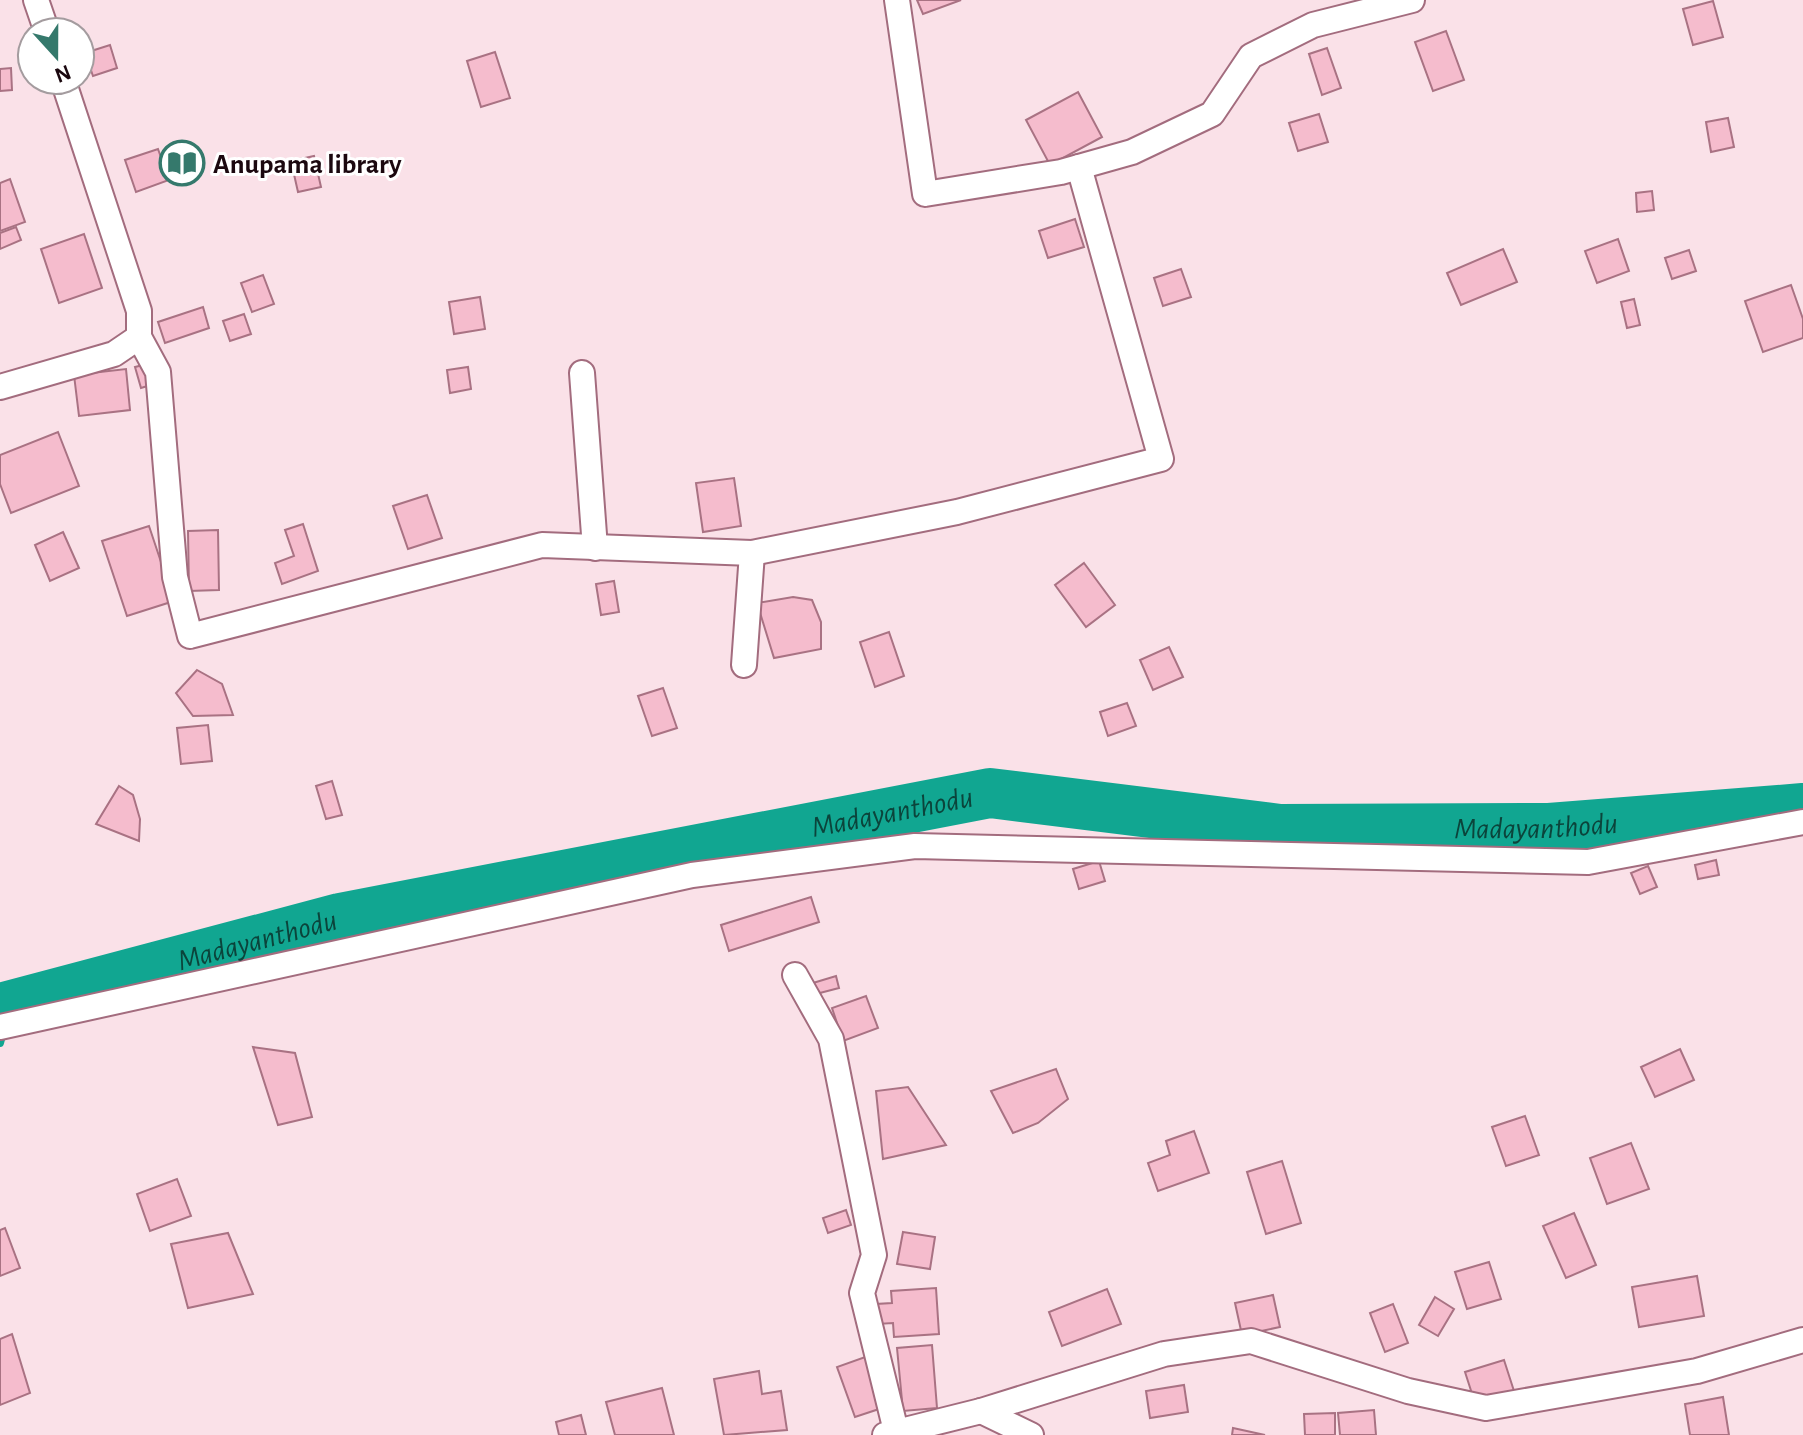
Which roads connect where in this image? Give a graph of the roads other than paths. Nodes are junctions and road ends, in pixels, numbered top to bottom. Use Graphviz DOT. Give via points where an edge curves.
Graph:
graph roads {
  1 [pos="897,0"];
  2 [pos="1412,0"];
  3 [pos="68,96"];
  4 [pos="1079,167"];
  5 [pos="139,337"];
  6 [pos="582,373"];
  7 [pos="0,387"];
  8 [pos="595,548"];
  9 [pos="752,553"];
  10 [pos="744,665"];
  11 [pos="1803,822"];
  12 [pos="795,975"];
  13 [pos="0,1027"];
  14 [pos="1803,1340"];
  15 [pos="981,1411"];
  16 [pos="891,1433"];
  17 [pos="1031,1435"];
  1 -- 4 [label="street" via="925,194"];
  2 -- 4 [label="street" via="1313,25 1251,56 1212,114 1132,152"];
  3 -- 5 [label="street" via="139,311"];
  4 -- 9 [label="street" via="1161,459 957,512"];
  5 -- 7 [label="street" via="114,354"];
  5 -- 8 [label="street" via="158,372 175,577 190,636 542,545"];
  6 -- 8 [label="street"];
  8 -- 9 [label="street"];
  9 -- 10 [label="street"];
  11 -- 13 [label="street" via="1588,862 915,846 692,875"];
  12 -- 16 [label="street" via="831,1039 874,1255 862,1293"];
  14 -- 15 [label="street" via="1697,1371 1486,1408 1408,1391 1251,1341 1164,1354"];
  15 -- 16 [label="street"];
  15 -- 17 [label="street"];
}
